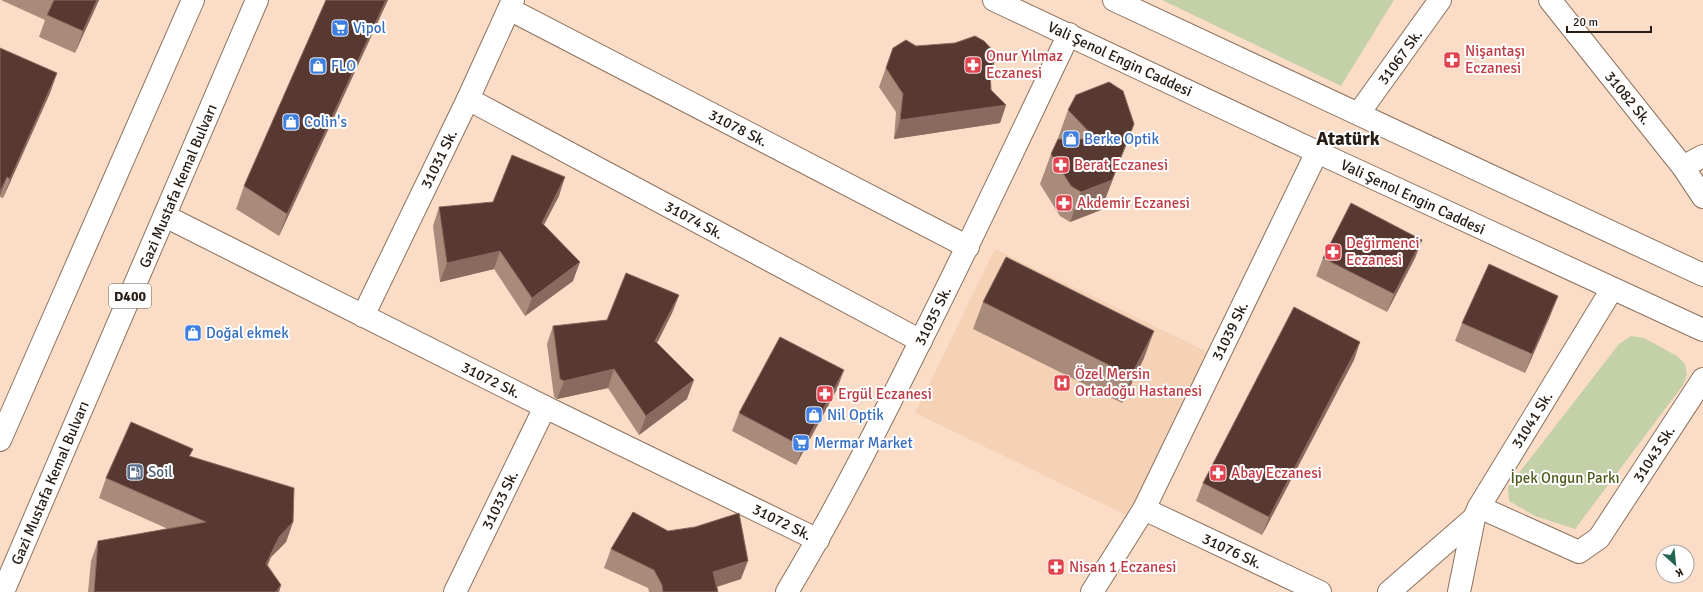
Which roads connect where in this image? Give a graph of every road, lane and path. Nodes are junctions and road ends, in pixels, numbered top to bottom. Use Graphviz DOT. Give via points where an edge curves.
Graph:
graph roads {
  1 [pos="193,0"];
  2 [pos="258,0"];
  3 [pos="994,0"];
  4 [pos="1114,0"];
  5 [pos="1440,0"];
  6 [pos="1550,0"];
  7 [pos="511,4"];
  8 [pos="1069,34"];
  9 [pos="468,100"];
  10 [pos="1359,113"];
  11 [pos="1317,152"];
  12 [pos="1703,156"];
  13 [pos="1683,167"];
  14 [pos="1703,197"];
  15 [pos="165,216"];
  16 [pos="968,247"];
  17 [pos="1703,275"];
  18 [pos="1612,289"];
  19 [pos="362,316"];
  20 [pos="1703,330"];
  21 [pos="921,341"];
  22 [pos="1703,379"];
  23 [pos="6,406"];
  24 [pos="545,407"];
  25 [pos="0,440"];
  26 [pos="1144,509"];
  27 [pos="1476,512"];
  28 [pos="818,540"];
  29 [pos="3,592"];
  30 [pos="455,592"];
  31 [pos="787,592"];
  32 [pos="1092,592"];
  33 [pos="1320,592"];
  34 [pos="1389,592"];
  35 [pos="1459,592"];
  1 -- 23 [label="main road"];
  2 -- 15 [label="main road, Gazi Mustafa Kemal Bulvarı / D400"];
  3 -- 8 [label="main road, Vali Şenol Engin Caddesi"];
  4 -- 10 [label="main road"];
  5 -- 10 [label="main road, 31067 Sk."];
  6 -- 13 [label="main road, 31082 Sk."];
  7 -- 9 [label="main road, 31031 Sk."];
  7 -- 16 [label="main road, 31078 Sk."];
  8 -- 11 [label="main road, Vali Şenol Engin Caddesi"];
  8 -- 16 [label="main road, 31035 Sk."];
  9 -- 19 [label="main road, 31031 Sk."];
  9 -- 21 [label="main road, 31074 Sk."];
  10 -- 17 [label="main road"];
  11 -- 18 [label="main road, Vali Şenol Engin Caddesi"];
  11 -- 26 [label="main road, 31039 Sk."];
  12 -- 13 [label="main road"];
  13 -- 14 [label="main road, 31082 Sk."];
  15 -- 19 [label="main road, 31072 Sk."];
  15 -- 29 [label="main road, Gazi Mustafa Kemal Bulvarı / D400"];
  16 -- 21 [label="main road, 31035 Sk."];
  18 -- 20 [label="main road, Vali Şenol Engin Caddesi"];
  18 -- 27 [label="main road, 31041 Sk."];
  19 -- 24 [label="main road, 31072 Sk."];
  21 -- 28 [label="main road, 31035 Sk." via="879,427"];
  22 -- 27 [label="main road, 31043 Sk." via="1599,538 1579,552"];
  23 -- 25 [label="main road"];
  24 -- 28 [label="main road, 31072 Sk."];
  24 -- 30 [label="main road, 31033 Sk."];
  26 -- 32 [label="main road, 31039 Sk."];
  26 -- 33 [label="main road, 31076 Sk."];
  27 -- 34 [label="main road, 31041 Sk."];
  27 -- 35 [label="main road"];
  28 -- 31 [label="main road, 31035 Sk."];
}
